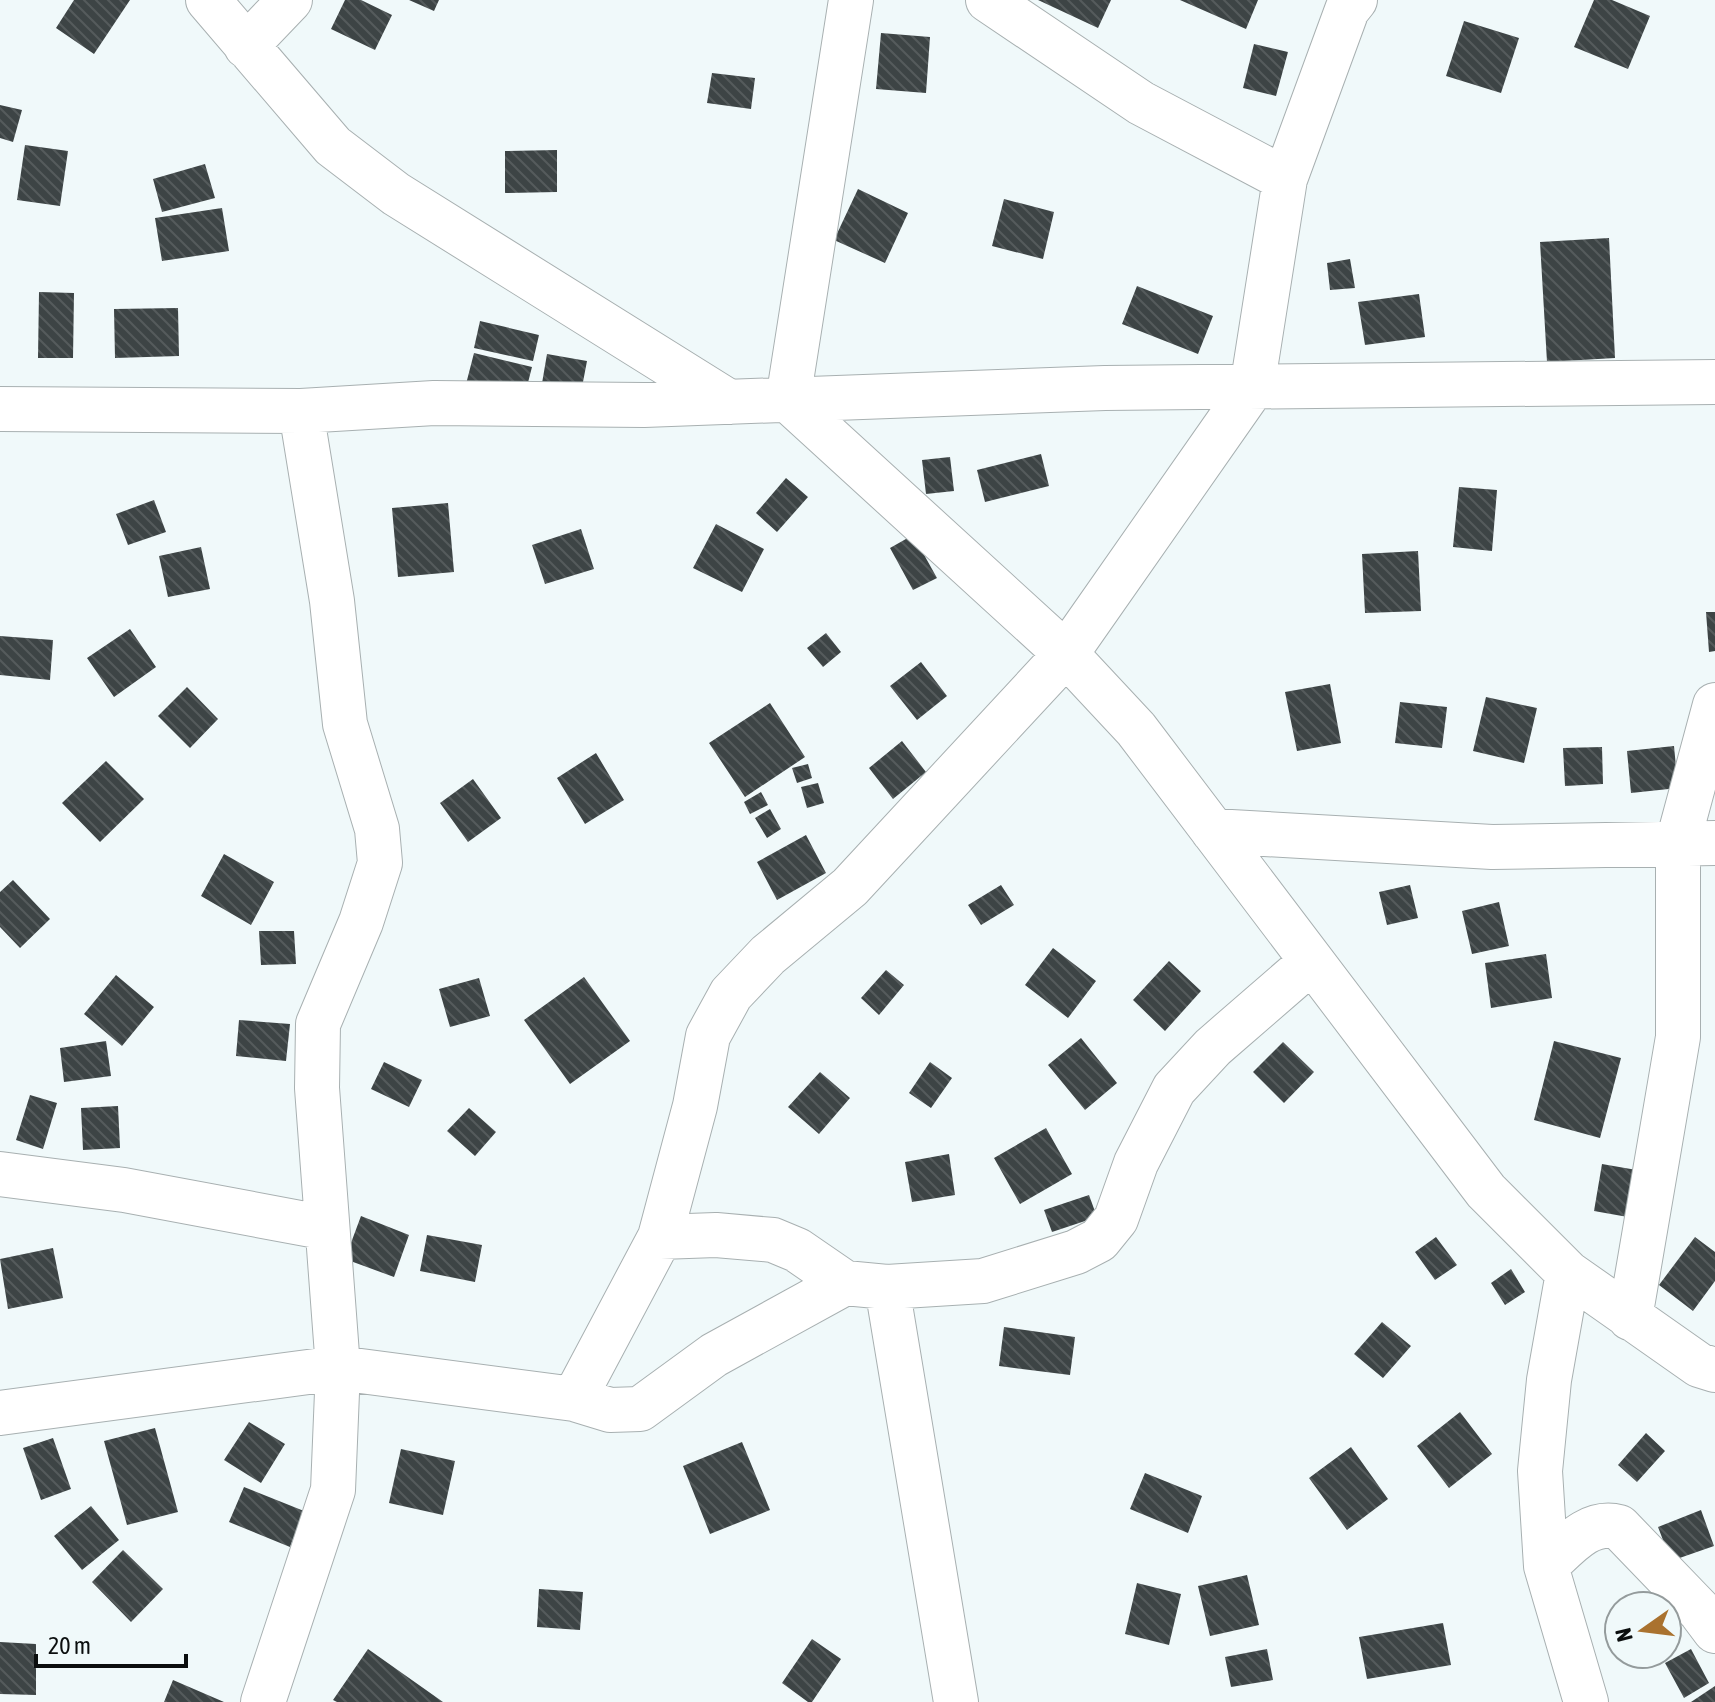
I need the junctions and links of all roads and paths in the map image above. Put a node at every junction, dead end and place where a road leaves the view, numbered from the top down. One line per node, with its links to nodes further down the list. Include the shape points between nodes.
1 (208, 0): 6 (street)
2 (290, 0): 6 (street)
3 (851, 0): 10 (street)
4 (988, 0): 7 (street, via 1141,103)
5 (1355, 0): 7 (street)
6 (246, 46): 11 (street, via 333,146 396,194)
7 (1285, 179): 9 (street)
8 (1715, 382): 9 (street)
9 (1252, 388): 10 (street); 14 (street)
10 (788, 400): 11 (street); 14 (street)
11 (729, 402): 13 (street, via 434,403)
12 (0, 409): 13 (street)
13 (301, 411): 20 (street, via 332,601 345,724 377,829 380,863 318,1024)
14 (1066, 654): 16 (street, via 1136,729); 21 (street, via 850,887 768,955 731,994 708,1036)
15 (1715, 705): 17 (street)
16 (1213, 831): 17 (street, via 1492,847); 18 (street)
17 (1696, 843): 24 (street, via 1678,1037)
18 (1311, 962): 22 (street, via 1486,1191); 23 (street, via 1213,1047 1174,1089 1136,1163 1116,1219 1099,1240 983,1281)
19 (0, 1174): 20 (street, via 124,1190)
20 (327, 1228): 25 (street)
21 (660, 1237): 23 (street, via 773,1240); 27 (street)
22 (1568, 1273): 24 (street); 29 (street, via 1540,1471)
23 (866, 1285): 27 (street, via 714,1355 640,1409 610,1410); 32 (street)
24 (1630, 1318): 26 (street, via 1699,1365)
25 (338, 1368): 27 (street); 28 (street); 31 (street, via 333,1490)
26 (1715, 1370)
27 (574, 1399)
28 (0, 1413)
29 (1546, 1566): 30 (street, via 1590,1527 1619,1527); 33 (street)
30 (1715, 1631)
31 (263, 1702)
32 (956, 1702)
33 (1586, 1702)

